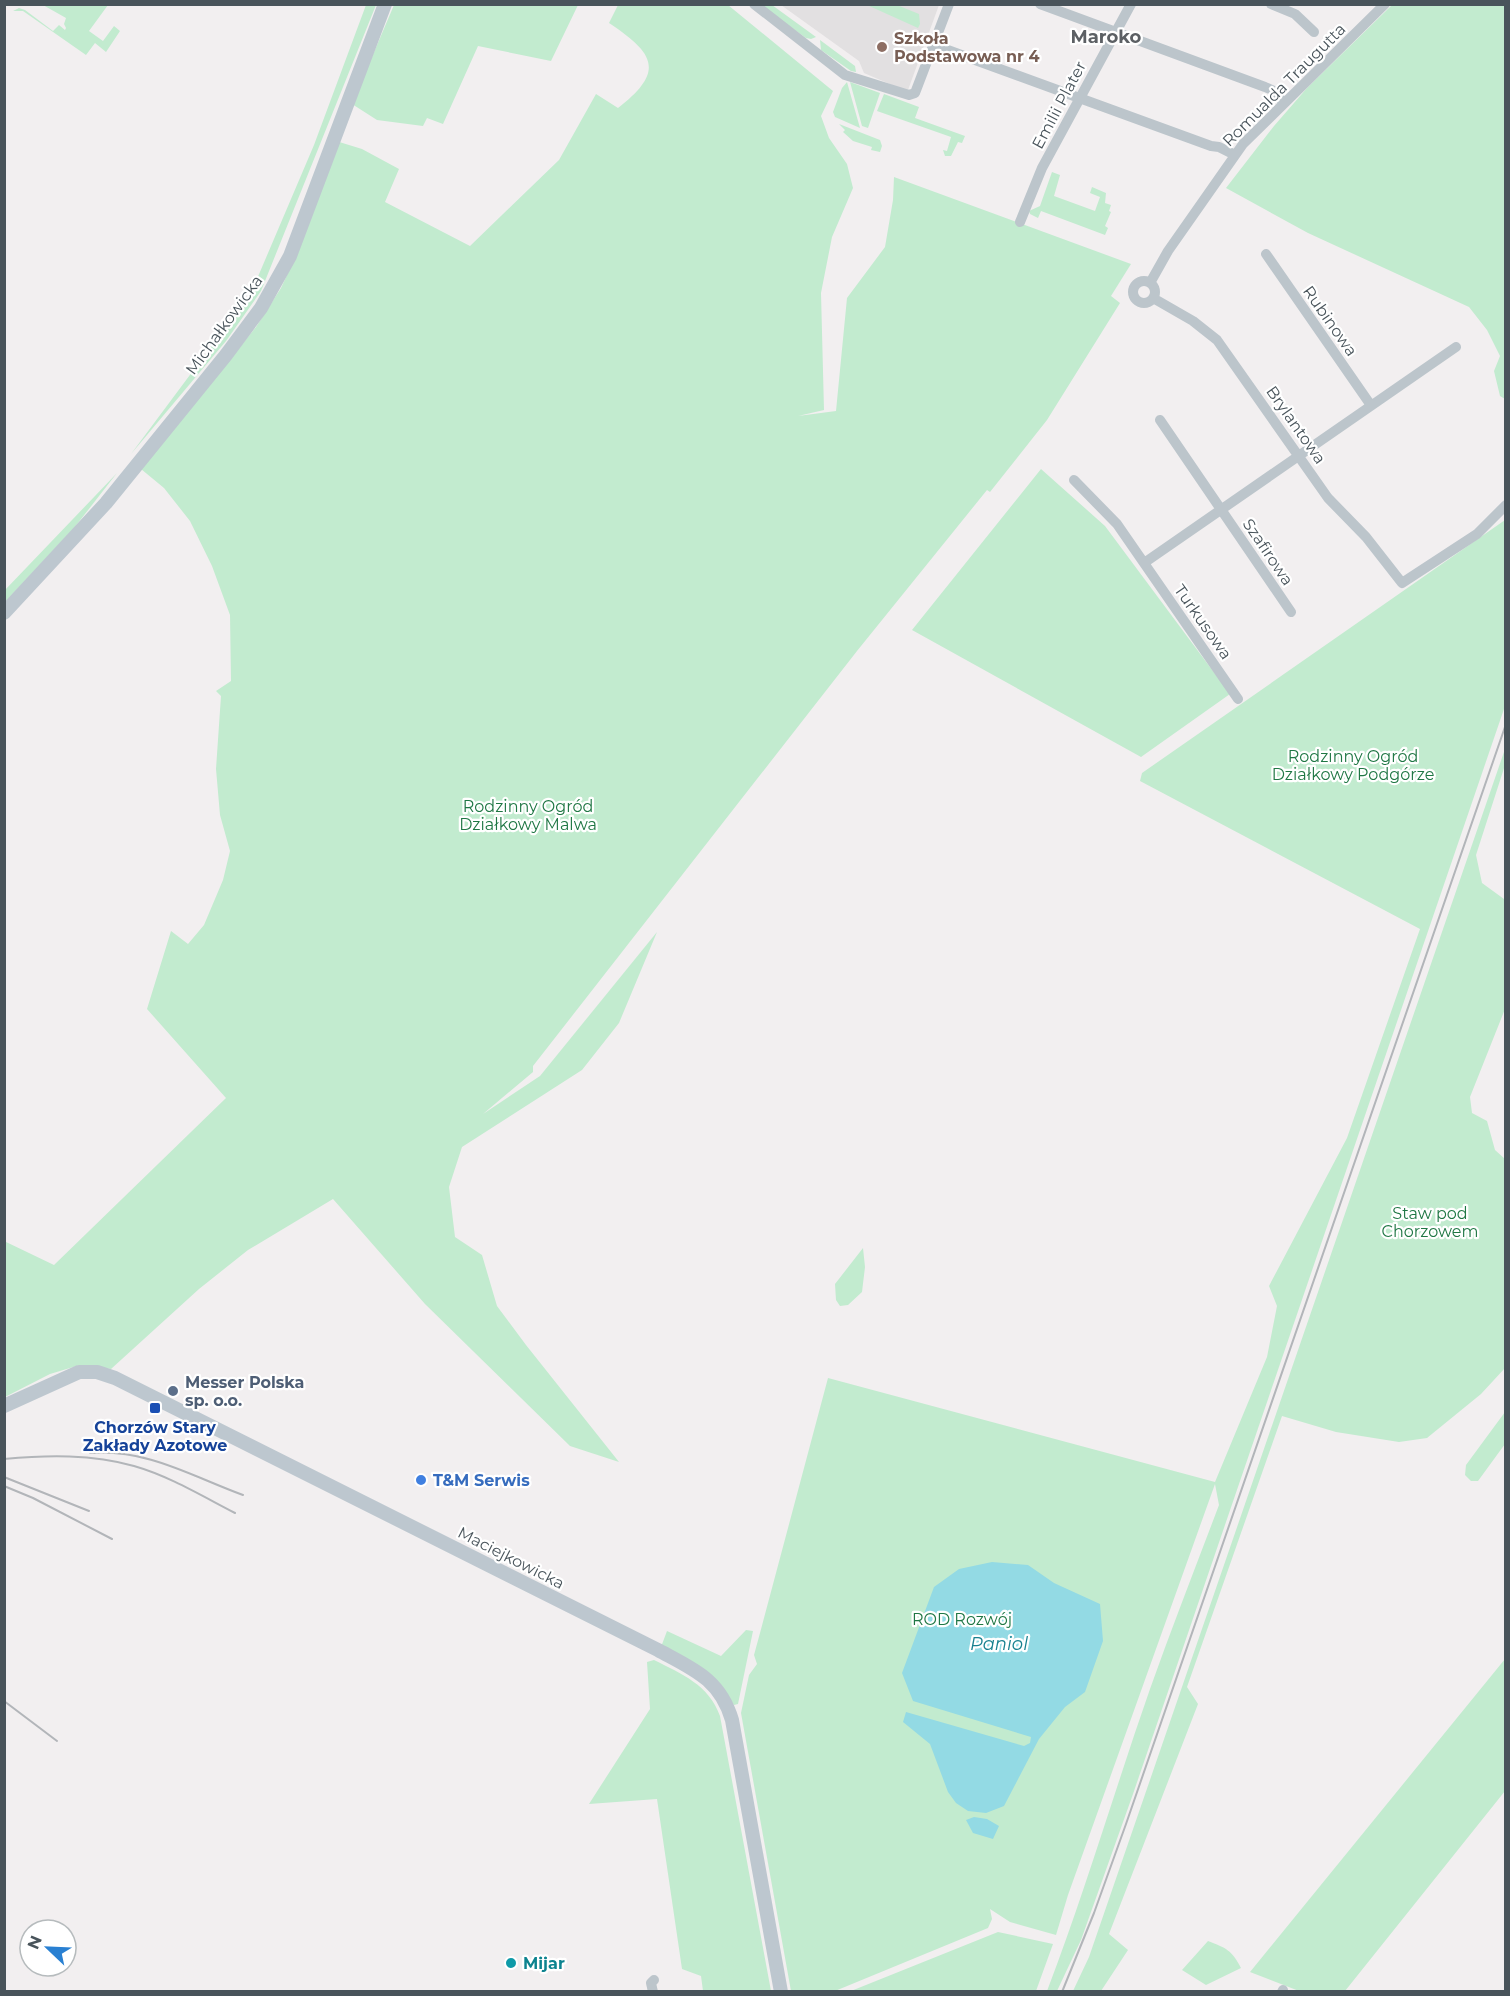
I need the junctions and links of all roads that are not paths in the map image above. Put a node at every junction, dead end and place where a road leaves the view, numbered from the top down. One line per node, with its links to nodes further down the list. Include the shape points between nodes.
1 (385, 4): 27 (street, Michałkowicka, via 290,256 261,308 106,503)
2 (754, 4): 10 (street, via 845,75 909,95 915,93)
3 (949, 4): 10 (street)
4 (1041, 4): 8 (street)
5 (1131, 4): 8 (street, Emilii Plater)
6 (1271, 4): 9 (street, via 1295,14)
7 (1385, 4): 12 (street, Romualda Traugutta)
8 (1116, 32): 11 (street, Emilii Plater); 12 (street, via 1265,87)
9 (1314, 32)
10 (934, 45): 11 (street)
11 (1079, 98): 13 (street); 14 (street, Emilii Plater, via 1042,168)
12 (1284, 103): 13 (street, Romualda Traugutta)
13 (1235, 155): 16 (street, Romualda Traugutta)
14 (1020, 222)
15 (1266, 254): 19 (street, Rubinowa)
16 (1150, 282): 17 (street, via 1155,290); 17 (street, via 1141,281 1132,290 1134,298 1142,303)
17 (1153, 298): 21 (street, Brylantowa, via 1217,340)
18 (1456, 347): 19 (street)
19 (1370, 404): 21 (street)
20 (1160, 420): 24 (street, Szafirowa)
21 (1298, 455): 23 (street, Brylantowa, via 1338,510 1366,537 1402,584 1477,534); 24 (street, Szafirowa)
22 (1074, 480): 25 (street, Turkusowa, via 1117,524)
23 (1506, 505)
24 (1221, 510): 25 (street); 26 (street, Szafirowa)
25 (1144, 563): 28 (street, Turkusowa)
26 (1290, 612)
27 (4, 614)
28 (1238, 699)
29 (4, 1406): 32 (street, Maciejkowicka, via 79,1372 115,1378 710,1680 732,1720)
30 (654, 1980): 31 (street)
31 (653, 1992)
32 (781, 1992)

